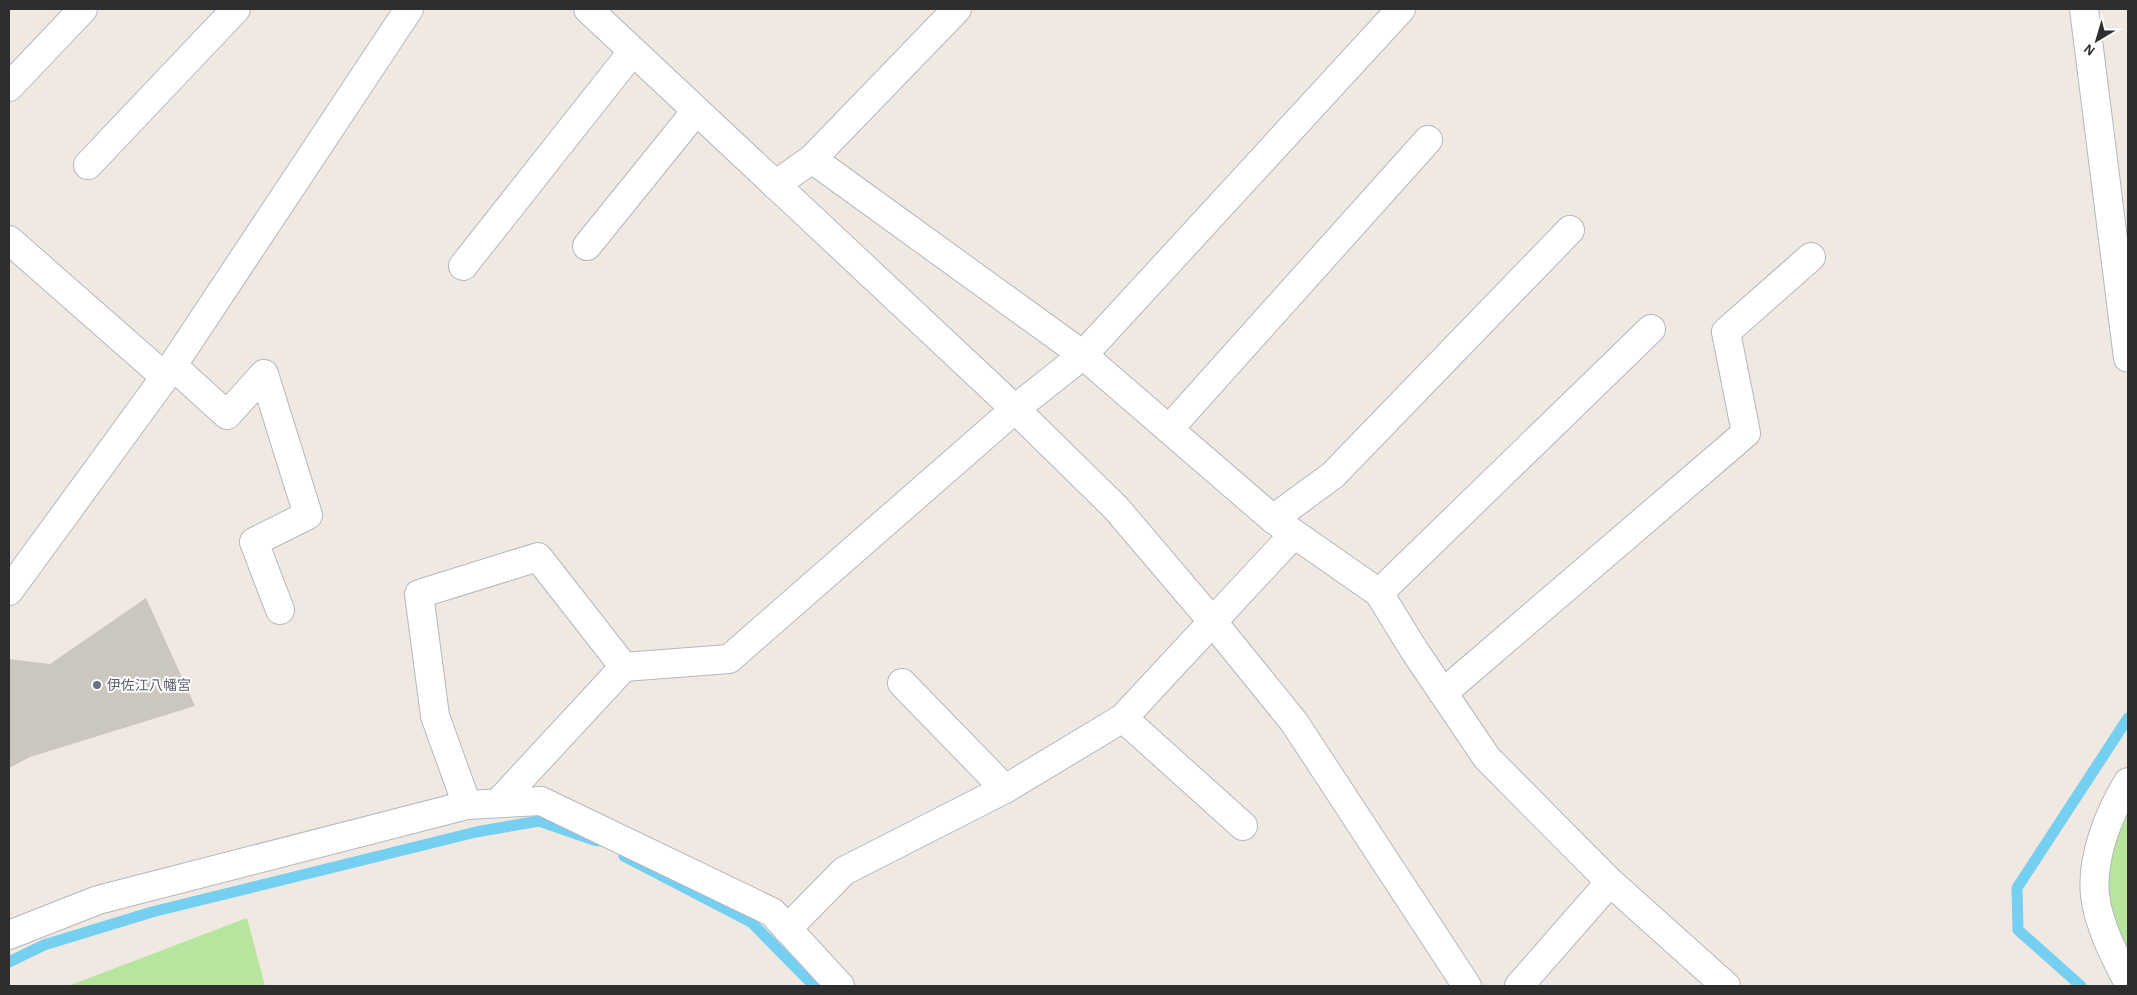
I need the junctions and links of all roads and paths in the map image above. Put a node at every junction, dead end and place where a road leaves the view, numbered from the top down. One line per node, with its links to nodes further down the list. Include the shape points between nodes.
1 (83, 9): 9 (street)
2 (236, 9): 13 (street)
3 (409, 9): 23 (street)
4 (588, 9): 8 (street)
5 (957, 9): 12 (street)
6 (1401, 9): 21 (street)
7 (2084, 9): 22 (street)
8 (633, 51): 10 (street); 19 (street)
9 (9, 87)
10 (696, 111): 14 (street); 17 (street)
11 (1428, 140): 25 (street)
12 (812, 159): 14 (street); 21 (street)
13 (88, 165)
14 (775, 185): 24 (street)
15 (1570, 230): 26 (street)
16 (9, 240): 23 (street)
17 (587, 246)
18 (1811, 257): 33 (street, via 1726,332 1746,433)
19 (464, 266)
20 (1651, 329): 28 (street)
21 (1084, 355): 24 (street); 25 (street)
22 (2128, 358)
23 (169, 371): 27 (street); 29 (street, via 227,415 264,374 308,515 254,542)
24 (1015, 409): 30 (street, via 1116,508); 31 (street, via 729,659)
25 (1169, 429): 26 (street)
26 (1284, 527): 28 (street); 30 (street)
27 (9, 591)
28 (1379, 592): 33 (street)
29 (280, 610)
30 (1212, 621): 34 (street); 45 (street, via 1294,722)
31 (624, 667): 37 (street); 38 (street, via 538,557 418,594 435,716)
32 (902, 683): 36 (street)
33 (1443, 693): 40 (street, via 1486,758)
34 (1123, 718): 36 (street); 39 (street)
35 (2128, 782): 43 (street, via 2114,804 2098,856 2095,896 2108,943)
36 (1004, 789): 41 (street, via 844,872)
37 (498, 803): 38 (street); 41 (street, via 541,801 772,912)
38 (467, 805): 42 (street, via 98,900)
39 (1243, 826)
40 (1610, 882): 46 (street); 47 (street)
41 (787, 929): 44 (street)
42 (9, 935)
43 (2128, 982)
44 (840, 986)
45 (1466, 986)
46 (1520, 986)
47 (1726, 986)

